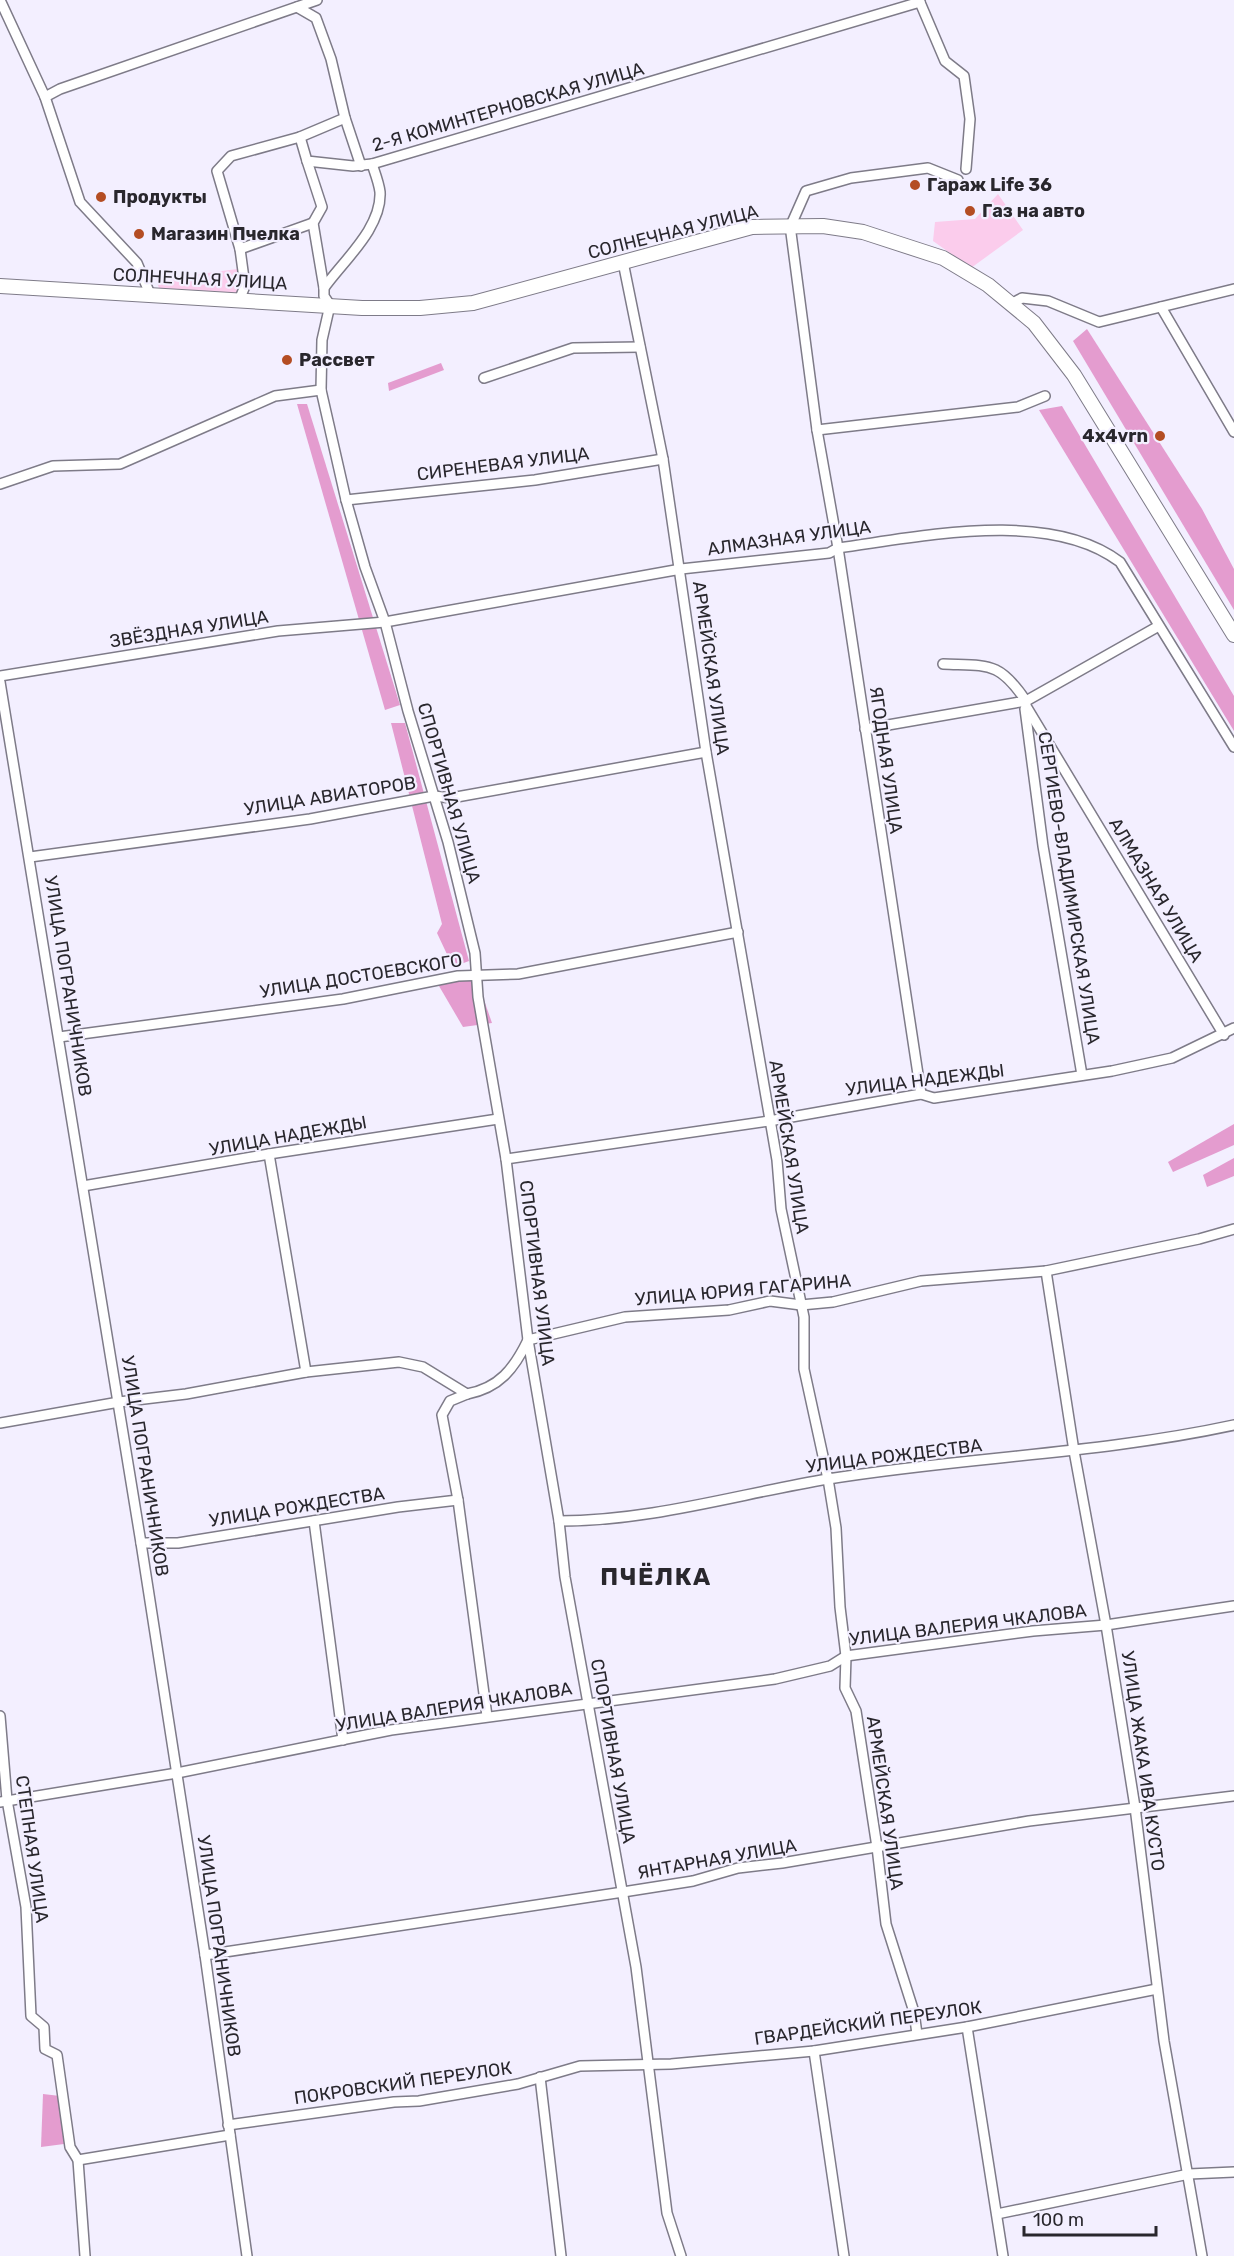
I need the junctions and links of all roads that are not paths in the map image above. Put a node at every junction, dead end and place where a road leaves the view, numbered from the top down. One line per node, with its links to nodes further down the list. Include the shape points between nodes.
1 (0, 0): 5 (street)
2 (317, 0): 4 (street)
3 (920, 1): 9 (street, 2-Я КОМИНТЕРНОВСКАЯ УЛИЦА); 11 (street, via 945,61 964,76 970,119)
4 (297, 7): 5 (street); 6 (street, via 316,18)
5 (45, 97): 20 (street, via 80,202 137,263)
6 (345, 118): 7 (street); 10 (street)
7 (300, 137): 8 (street); 15 (street, via 231,156 217,171)
8 (307, 161): 10 (street, 2-Я КОМИНТЕРНОВСКАЯ УЛИЦА); 13 (street, via 322,207)
9 (372, 165): 10 (street, 2-Я КОМИНТЕРНОВСКАЯ УЛИЦА); 18 (street, via 380,191 378,212)
10 (362, 166)
11 (966, 169)
12 (958, 180): 14 (street, via 928,168 851,178 806,191)
13 (313, 223): 15 (street); 18 (street)
14 (791, 225): 16 (street, СОЛНЕЧНАЯ УЛИЦА, via 752,227); 22 (street, СОЛНЕЧНАЯ УЛИЦА, via 863,232 908,245 959,267); 29 (street, ЯГОДНАЯ УЛИЦА)
15 (240, 249): 21 (street, via 245,281)
16 (623, 262): 23 (street, СОЛНЕЧНАЯ УЛИЦА, via 472,303 394,309); 25 (street, АРМЕЙСКАЯ УЛИЦА)
17 (0, 286): 20 (street, СОЛНЕЧНАЯ УЛИЦА)
18 (324, 288): 23 (street)
19 (1234, 289): 24 (street)
20 (150, 294): 21 (street, СОЛНЕЧНАЯ УЛИЦА)
21 (240, 298): 23 (street, СОЛНЕЧНАЯ УЛИЦА)
22 (1013, 303): 24 (street, via 1022,298 1048,302 1099,322); 38 (street, СОЛНЕЧНАЯ УЛИЦА, via 1034,323 1074,375)
23 (330, 305): 27 (street, СПОРТИВНАЯ УЛИЦА, via 322,340)
24 (1161, 307): 30 (street)
25 (640, 347): 26 (street, via 573,348); 31 (street, АРМЕЙСКАЯ УЛИЦА)
26 (484, 378)
27 (321, 390): 32 (street, via 275,396 120,464 53,466); 33 (street, СПОРТИВНАЯ УЛИЦА)
28 (1046, 396): 29 (street, via 1018,407)
29 (817, 430): 34 (street, ЯГОДНАЯ УЛИЦА)
30 (1234, 432)
31 (663, 459): 33 (street, СИРЕНЕВАЯ УЛИЦА, via 536,480); 35 (street, АРМЕЙСКАЯ УЛИЦА)
32 (0, 484)
33 (346, 500): 36 (street, СПОРТИВНАЯ УЛИЦА)
34 (838, 548): 35 (street, АЛМАЗНАЯ УЛИЦА, via 829,553); 37 (street, АЛМАЗНАЯ УЛИЦА, via 935,533 1046,532 1080,541 1120,562); 43 (street, ЯГОДНАЯ УЛИЦА)
35 (681, 569): 36 (street, АЛМАЗНАЯ УЛИЦА); 45 (street, АРМЕЙСКАЯ УЛИЦА)
36 (385, 622): 40 (street, ЗВЁЗДНАЯ УЛИЦА, via 278,631); 46 (street, СПОРТИВНАЯ УЛИЦА)
37 (1157, 627): 42 (street); 44 (street, АЛМАЗНАЯ УЛИЦА)
38 (1234, 635)
39 (943, 664): 42 (street, АЛМАЗНАЯ УЛИЦА, via 998,669 1010,678)
40 (0, 676)
41 (0, 682): 47 (street, УЛИЦА ПОГРАНИЧНИКОВ)
42 (1026, 704): 43 (street); 51 (street, АЛМАЗНАЯ УЛИЦА); 53 (street, СЕРГИЕВО-ВЛАДИМИРСКАЯ УЛИЦА, via 1043,846)
43 (865, 729): 54 (street, ЯГОДНАЯ УЛИЦА)
44 (1234, 747)
45 (705, 752): 46 (street, УЛИЦА АВИАТОРОВ, via 451,798); 48 (street, АРМЕЙСКАЯ УЛИЦА)
46 (434, 796): 47 (street, УЛИЦА АВИАТОРОВ, via 310,819); 49 (street, СПОРТИВНАЯ УЛИЦА)
47 (30, 857): 52 (street, УЛИЦА ПОГРАНИЧНИКОВ)
48 (738, 932): 49 (street, УЛИЦА ДОСТОЕВСКОГО, via 518,974); 56 (street, АРМЕЙСКАЯ УЛИЦА)
49 (478, 975): 52 (street, УЛИЦА ДОСТОЕВСКОГО, via 343,999); 55 (street, СПОРТИВНАЯ УЛИЦА, via 478,997)
50 (1234, 1029): 51 (street, УЛИЦА НАДЕЖДЫ)
51 (1224, 1035): 53 (street, УЛИЦА НАДЕЖДЫ, via 1172,1058)
52 (59, 1037): 59 (street, УЛИЦА ПОГРАНИЧНИКОВ)
53 (1082, 1075): 54 (street, УЛИЦА НАДЕЖДЫ, via 934,1098)
54 (921, 1094): 56 (street, УЛИЦА НАДЕЖДЫ)
55 (498, 1119): 57 (street, УЛИЦА НАДЕЖДЫ); 58 (street, СПОРТИВНАЯ УЛИЦА)
56 (769, 1121): 58 (street, УЛИЦА НАДЕЖДЫ); 62 (street, АРМЕЙСКАЯ УЛИЦА, via 781,1209)
57 (269, 1154): 59 (street, УЛИЦА НАДЕЖДЫ); 64 (street)
58 (506, 1159): 63 (street, СПОРТИВНАЯ УЛИЦА)
59 (83, 1186): 66 (street, УЛИЦА ПОГРАНИЧНИКОВ)
60 (1234, 1229): 61 (street, УЛИЦА ЮРИЯ ГАГАРИНА)
61 (1046, 1271): 62 (street, УЛИЦА ЮРИЯ ГАГАРИНА, via 921,1281 832,1302); 69 (street, УЛИЦА ЖАКА ИВА КУСТО)
62 (801, 1305): 63 (street, УЛИЦА ЮРИЯ ГАГАРИНА, via 770,1301 729,1310 624,1317); 70 (street, АРМЕЙСКАЯ УЛИЦА, via 804,1369)
63 (528, 1340): 65 (street, via 504,1378 483,1391); 73 (street, СПОРТИВНАЯ УЛИЦА)
64 (306, 1372): 65 (street, via 399,1362 423,1367); 66 (street)
65 (466, 1394): 71 (street, via 450,1401 442,1415)
66 (119, 1402): 67 (street); 74 (street, УЛИЦА ПОГРАНИЧНИКОВ)
67 (0, 1423)
68 (1234, 1425): 69 (street, УЛИЦА РОЖДЕСТВА, via 1144,1443)
69 (1074, 1451): 70 (street, УЛИЦА РОЖДЕСТВА); 76 (street, УЛИЦА ЖАКА ИВА КУСТО)
70 (828, 1479): 73 (street, УЛИЦА РОЖДЕСТВА, via 659,1513 603,1521); 77 (street, АРМЕЙСКАЯ УЛИЦА, via 836,1528)
71 (458, 1500): 72 (street, УЛИЦА РОЖДЕСТВА); 80 (street)
72 (314, 1521): 74 (street, УЛИЦА РОЖДЕСТВА, via 178,1543); 81 (street)
73 (559, 1521): 78 (street, СПОРТИВНАЯ УЛИЦА)
74 (141, 1543): 82 (street, УЛИЦА ПОГРАНИЧНИКОВ)
75 (1234, 1606): 76 (street, УЛИЦА ВАЛЕРИЯ ЧКАЛОВА)
76 (1106, 1625): 77 (street, УЛИЦА ВАЛЕРИЯ ЧКАЛОВА); 85 (street, УЛИЦА ЖАКА ИВА КУСТО)
77 (846, 1656): 78 (street, УЛИЦА ВАЛЕРИЯ ЧКАЛОВА, via 830,1666 775,1680); 86 (street, АРМЕЙСКАЯ УЛИЦА, via 845,1688 856,1711)
78 (587, 1704): 80 (street, УЛИЦА ВАЛЕРИЯ ЧКАЛОВА); 87 (street, СПОРТИВНАЯ УЛИЦА)
79 (0, 1716): 84 (street, СТЕПНАЯ УЛИЦА)
80 (487, 1716): 81 (street, УЛИЦА ВАЛЕРИЯ ЧКАЛОВА)
81 (343, 1740): 82 (street, УЛИЦА ВАЛЕРИЯ ЧКАЛОВА)
82 (177, 1773): 84 (street, УЛИЦА ВАЛЕРИЯ ЧКАЛОВА); 88 (street, УЛИЦА ПОГРАНИЧНИКОВ)
83 (1234, 1796): 85 (street, ЯНТАРНАЯ УЛИЦА)
84 (4, 1801): 97 (street, СТЕПНАЯ УЛИЦА, via 26,1907 31,2016 44,2027 45,2049 57,2055 70,2147)
85 (1135, 1807): 86 (street, ЯНТАРНАЯ УЛИЦА); 89 (street, УЛИЦА ЖАКА ИВА КУСТО)
86 (877, 1847): 87 (street, ЯНТАРНАЯ УЛИЦА, via 738,1868 693,1881); 91 (street, АРМЕЙСКАЯ УЛИЦА, via 886,1924 909,1993)
87 (623, 1892): 88 (street, ЯНТАРНАЯ УЛИЦА); 93 (street, СПОРТИВНАЯ УЛИЦА)
88 (205, 1955): 96 (street, УЛИЦА ПОГРАНИЧНИКОВ)
89 (1157, 1989): 90 (street, ГВАРДЕЙСКИЙ ПЕРЕУЛОК); 99 (street, УЛИЦА ЖАКА ИВА КУСТО)
90 (967, 2027): 91 (street, ГВАРДЕЙСКИЙ ПЕРЕУЛОК); 100 (street)
91 (917, 2034): 92 (street, ГВАРДЕЙСКИЙ ПЕРЕУЛОК)
92 (814, 2051): 93 (street, ГВАРДЕЙСКИЙ ПЕРЕУЛОК); 105 (street)
93 (648, 2064): 94 (street, ГВАРДЕЙСКИЙ ПЕРЕУЛОК); 104 (street, СПОРТИВНАЯ УЛИЦА, via 667,2213)
94 (580, 2066): 95 (street, ПОКРОВСКИЙ ПЕРЕУЛОК)
95 (540, 2077): 96 (street, ПОКРОВСКИЙ ПЕРЕУЛОК, via 419,2102 394,2102); 103 (street)
96 (229, 2130): 97 (street, ПОКРОВСКИЙ ПЕРЕУЛОК); 102 (street, УЛИЦА ПОГРАНИЧНИКОВ)
97 (78, 2160): 101 (street, СТЕПНАЯ УЛИЦА)
98 (1234, 2172): 99 (street)
99 (1189, 2174): 100 (street); 107 (street, УЛИЦА ЖАКА ИВА КУСТО)
100 (997, 2214): 106 (street)
101 (85, 2256)
102 (247, 2256)
103 (561, 2256)
104 (681, 2256)
105 (843, 2256)
106 (1003, 2256)
107 (1202, 2256)

